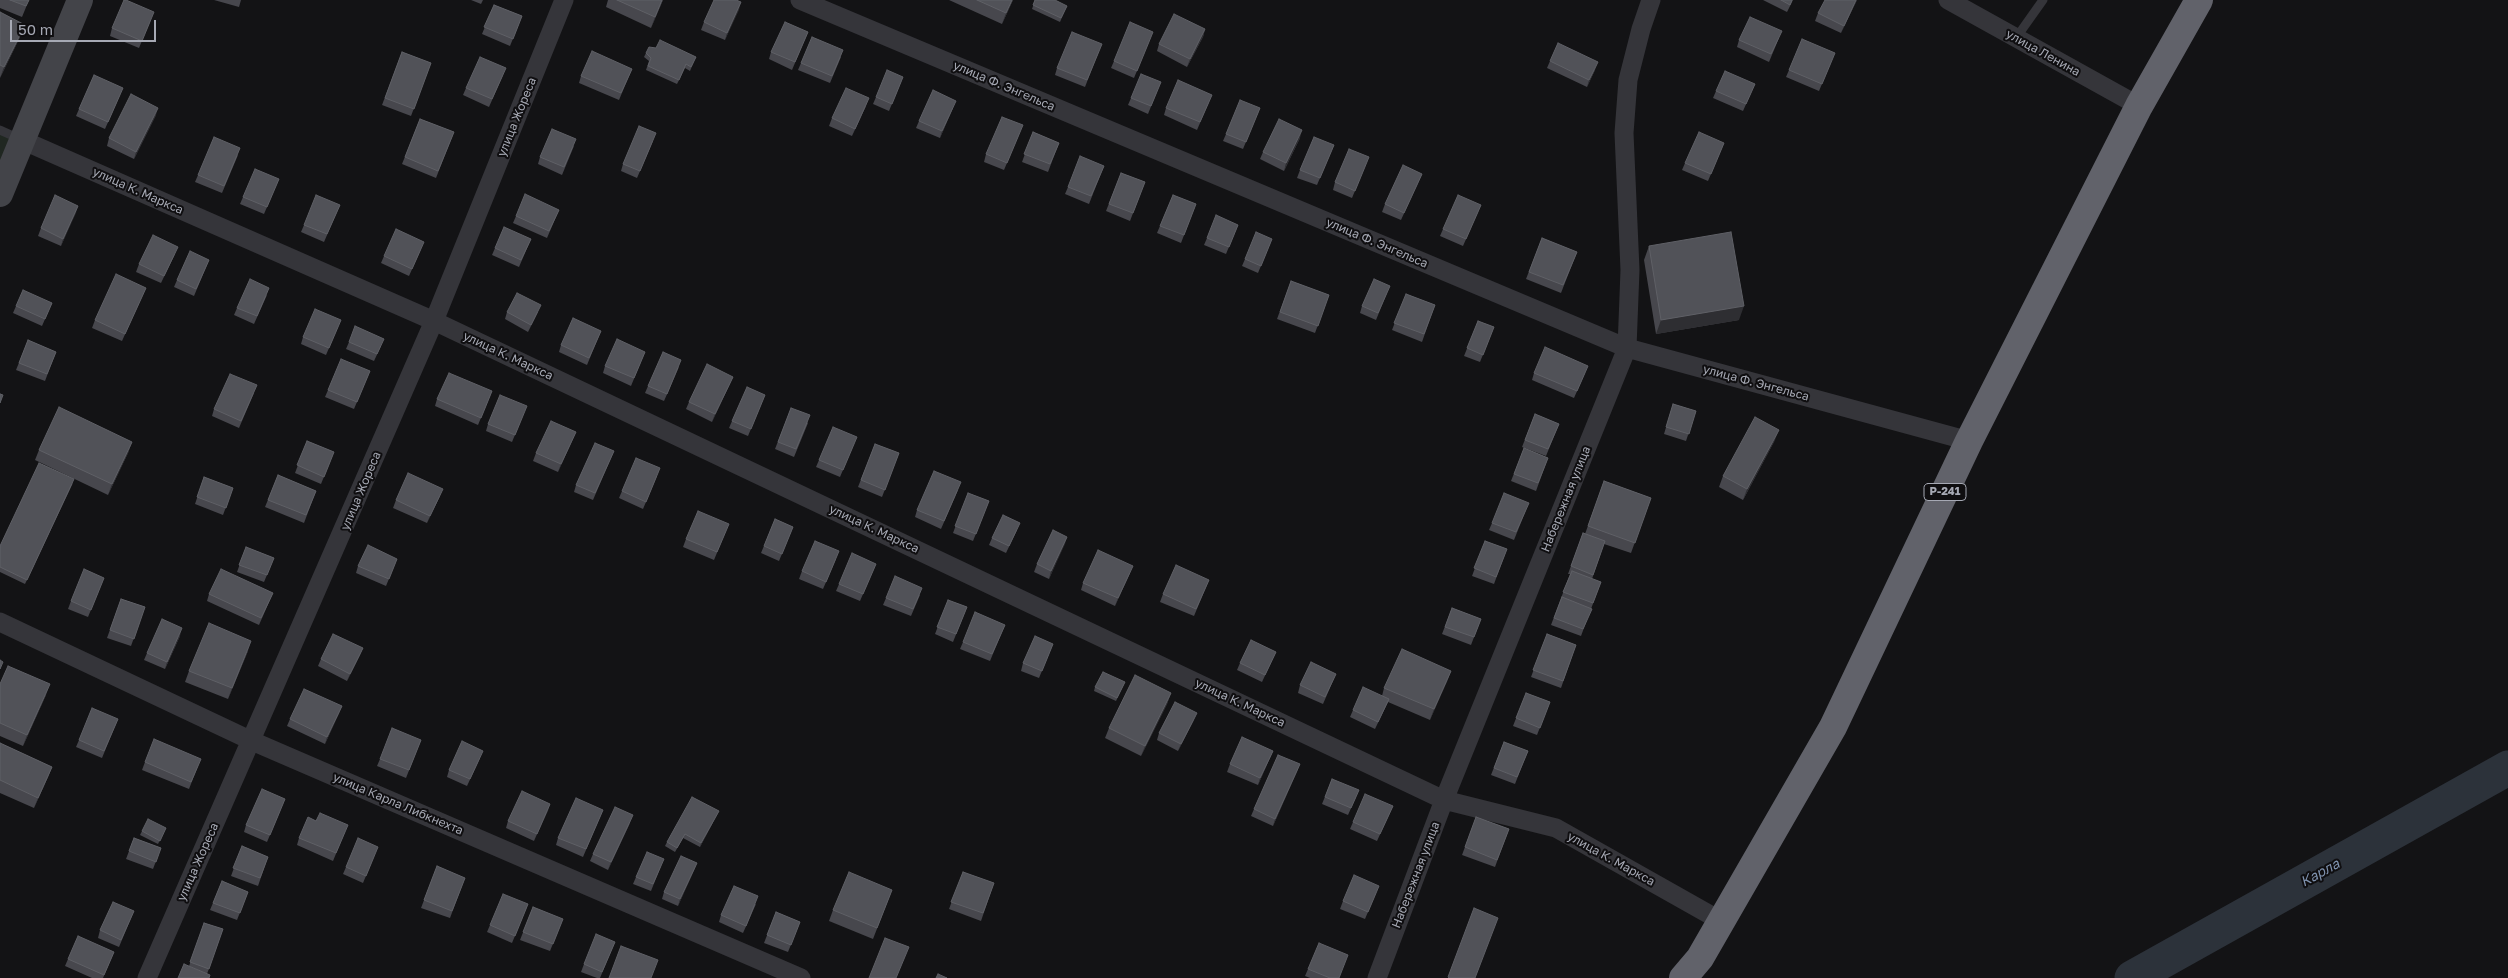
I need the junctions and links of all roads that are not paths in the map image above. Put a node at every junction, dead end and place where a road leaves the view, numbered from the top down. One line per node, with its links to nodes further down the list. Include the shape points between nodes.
1 (80, 0): 10 (main road)
2 (564, 0): 12 (street, улица Жореса)
3 (800, 0): 13 (street, улица Ф. Энгельса)
4 (1651, 0): 13 (street, Набережная улица, via 1628,80 1624,133 1630,270)
5 (1948, 0): 8 (street, улица Ленина)
6 (2043, 0): 8 (lane)
7 (2199, 0): 9 (highway, Р-241)
8 (2016, 38): 9 (street, улица Ленина)
9 (2139, 106): 14 (highway, Р-241)
10 (11, 135): 11 (main road); 12 (street, улица К. Маркса)
11 (0, 194)
12 (434, 321): 16 (street, улица Жореса); 17 (street, улица К. Маркса)
13 (1627, 348): 14 (street, улица Ф. Энгельса); 17 (street, Набережная улица)
14 (1970, 441): 18 (highway, Р-241, via 1833,727)
15 (0, 622): 16 (street, улица Карла Либкнехта)
16 (252, 741): 19 (street, улица Жореса); 20 (street, улица Карла Либкнехта)
17 (1444, 800): 18 (street, улица К. Маркса, via 1556,828); 21 (street, Набережная улица)
18 (1721, 921): 22 (highway, Р-241, via 1700,958)
19 (147, 978)
20 (801, 978)
21 (1377, 978)
22 (1683, 978)

